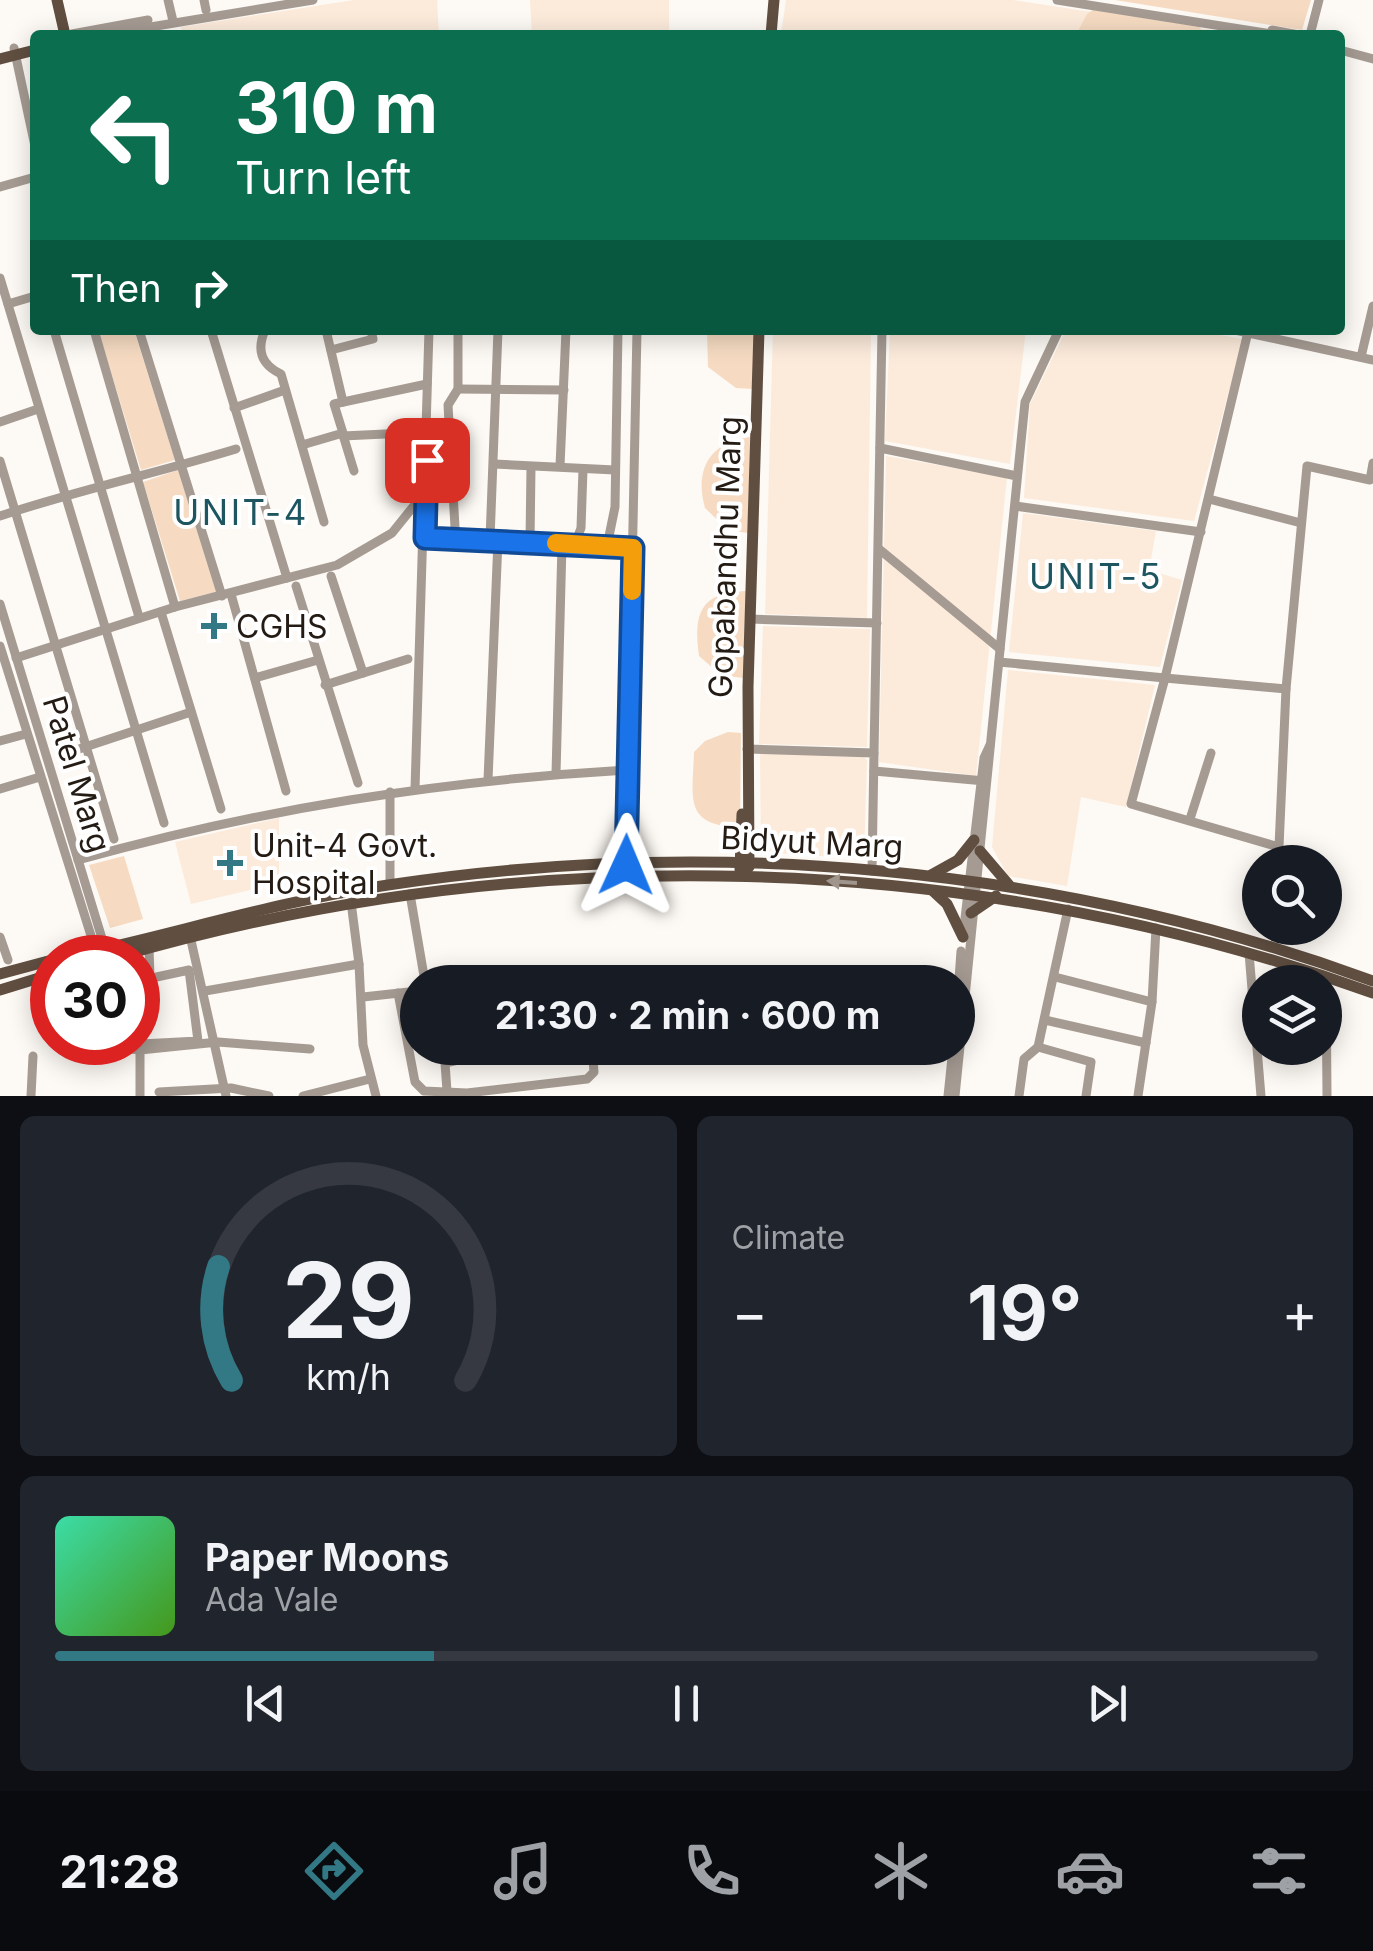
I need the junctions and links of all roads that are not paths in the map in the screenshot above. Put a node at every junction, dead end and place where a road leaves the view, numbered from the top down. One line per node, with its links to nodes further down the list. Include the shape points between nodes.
1 (61, 0): 12 (main road)
2 (168, 0): 11 (street)
3 (268, 0): 8 (street)
4 (313, 0): 11 (street)
5 (1058, 0): 16 (street)
6 (1092, 0): 17 (street)
7 (1320, 0): 18 (street)
8 (250, 1): 10 (street)
9 (773, 2): 15 (main road)
10 (205, 5): 11 (street)
11 (173, 18): 13 (street); 14 (street)
12 (68, 30)
13 (100, 30)
14 (130, 30)
15 (771, 30)
16 (1247, 30)
17 (1269, 30)
18 (1311, 30)
19 (30, 48): 21 (main road)
20 (1345, 48): 23 (street)
21 (15, 51): 22 (main road); 25 (street)
22 (0, 55)
23 (1373, 56)
24 (30, 86): 25 (street)
25 (22, 88): 26 (street)
26 (30, 124)
27 (30, 178): 28 (street)
28 (0, 186)
29 (0, 278): 31 (street)
30 (30, 297): 31 (street)
31 (8, 304): 33 (street)
32 (1373, 306): 54 (street)
33 (14, 328): 34 (street); 63 (street)
34 (0, 331)
35 (56, 335): 81 (street)
36 (95, 335): 80 (street)
37 (141, 335): 73 (street)
38 (212, 335): 62 (street)
39 (264, 335): 59 (street, via 263,360 281,374)
40 (327, 335): 53 (street)
41 (372, 335): 53 (street)
42 (429, 335): 56 (street)
43 (458, 335): 57 (street)
44 (498, 335): 58 (street)
45 (566, 335): 60 (street)
46 (618, 335): 78 (street)
47 (637, 335): 98 (street)
48 (759, 335): 108 (main road, Gopabandhu Marg)
49 (882, 335): 68 (street)
50 (1056, 335): 79 (street, via 1029,388)
51 (1247, 335): 84 (street)
52 (1262, 335): 54 (street)
53 (330, 350): 61 (street)
54 (1361, 357): 55 (street)
55 (1373, 360)
56 (427, 384): 61 (street); 65 (street)
57 (458, 389): 58 (street); 90 (street, via 448,405)
58 (494, 389): 60 (street); 72 (street)
59 (285, 390): 62 (street); 67 (street)
60 (564, 390): 74 (street)
61 (343, 402): 66 (street, via 334,404)
62 (234, 408): 101 (street)
63 (38, 409): 64 (street); 83 (street)
64 (0, 422)
65 (427, 432): 66 (street); 82 (street)
66 (343, 434): 67 (street); 77 (street)
67 (302, 445): 88 (street)
68 (880, 448): 79 (street); 99 (street)
69 (236, 449): 73 (street)
70 (0, 461): 86 (street)
71 (1373, 463): 89 (street, via 1370,480 1307,466)
72 (494, 464): 75 (street); 93 (street)
73 (182, 466): 80 (street); 103 (street)
74 (560, 466): 75 (street); 76 (street)
75 (532, 467): 94 (street)
76 (583, 469): 78 (street); 96 (street)
77 (354, 470)
78 (615, 470): 97 (street)
79 (1017, 476): 85 (street)
80 (138, 479): 81 (street); 105 (street)
81 (102, 490): 83 (street); 107 (street)
82 (427, 490): 92 (street); 101 (street, via 392,533 366,552)
83 (63, 494): 86 (street); 110 (street)
84 (1209, 499): 89 (street); 91 (street)
85 (1015, 506): 91 (street); 113 (street)
86 (16, 511): 87 (street); 111 (street)
87 (0, 516)
88 (324, 522)
89 (1301, 524): 122 (street)
90 (455, 527)
91 (1201, 532): 120 (street)
92 (425, 538): 93 (street); 142 (street)
93 (494, 539): 94 (street); 138 (street)
94 (530, 542): 95 (street)
95 (562, 544): 96 (street); 136 (street)
96 (576, 544): 97 (street)
97 (607, 546): 98 (street)
98 (633, 548): 134 (street)
99 (879, 549): 109 (street); 113 (street)
100 (331, 576): 118 (street)
101 (287, 578): 103 (street)
102 (296, 586): 116 (street)
103 (226, 595): 105 (street); 119 (street)
104 (0, 604): 114 (street, Patel Marg)
105 (175, 606): 106 (street)
106 (161, 612): 107 (street); 125 (street)
107 (139, 618): 110 (street)
108 (750, 619): 109 (street); 130 (main road, Gopabandhu Marg)
109 (877, 622): 131 (street)
110 (105, 628): 111 (street); 126 (street)
111 (58, 645): 114 (street); 129 (street)
112 (0, 646): 123 (street, Patel Marg)
113 (1000, 649): 117 (street)
114 (16, 658): 123 (street, Patel Marg)
115 (408, 659): 118 (street)
116 (318, 660): 119 (street); 121 (street)
117 (999, 662): 120 (street); 140 (street)
118 (363, 673): 121 (street)
119 (255, 678): 143 (street)
120 (1165, 678): 122 (street); 146 (street, via 1132,804)
121 (325, 685): 139 (street)
122 (1286, 689): 146 (street, via 1279,847)
123 (19, 691): 124 (street); 127 (street, Patel Marg); 150 (street, Patel Marg)
124 (0, 696)
125 (192, 712): 126 (street); 145 (street)
126 (134, 730): 129 (street); 147 (street)
127 (26, 734): 128 (street); 137 (street, Patel Marg)
128 (0, 742)
129 (86, 748): 132 (street); 148 (street)
130 (747, 749): 131 (street); 152 (main road, Gopabandhu Marg)
131 (874, 752): 135 (street)
132 (67, 753)
133 (1210, 753): 146 (street)
134 (628, 770): 136 (street); 151 (street)
135 (874, 771): 140 (street); 153 (street)
136 (556, 774): 138 (street)
137 (40, 777): 141 (street); 165 (street, Patel Marg)
138 (488, 780): 142 (street)
139 (358, 783)
140 (985, 784): 149 (street)
141 (0, 789)
142 (414, 790): 144 (street)
143 (286, 791)
144 (390, 792): 150 (street, via 291,807); 156 (street)
145 (221, 808)
146 (1190, 819)
147 (164, 823)
148 (114, 839)
149 (977, 845): 155 (main road); 157 (street); 158 (main road)
150 (78, 860): 166 (street, Patel Marg)
151 (626, 865): 152 (main road, Bidyut Marg); 154 (main road, Bidyut Marg)
152 (745, 870): 153 (main road, Bidyut Marg); 154 (main road, Bidyut Marg); 155 (main road, Bidyut Marg, one-way to 152)
153 (872, 871): 155 (main road, Bidyut Marg)
154 (540, 875): 156 (main road, Bidyut Marg); 159 (main road, Bidyut Marg)
155 (929, 883): 157 (main road, Bidyut Marg); 169 (main road)
156 (390, 884): 170 (main road, Bidyut Marg, via 284,903)
157 (970, 887): 158 (main road, Bidyut Marg); 160 (main road, Bidyut Marg); 163 (street); 169 (street)
158 (1011, 887): 183 (main road, Bidyut Marg, via 1162,917)
159 (410, 894): 161 (main road, Bidyut Marg); 175 (street)
160 (996, 896): 162 (main road, Bidyut Marg); 163 (main road)
161 (351, 902): 167 (main road, Bidyut Marg); 174 (street)
162 (1068, 909): 164 (main road, Bidyut Marg); 181 (street)
163 (971, 913): 213 (street)
164 (1156, 928): 172 (main road, Bidyut Marg); 190 (street)
165 (97, 935)
166 (99, 935)
167 (190, 936): 171 (main road, Bidyut Marg); 186 (street)
168 (0, 937): 173 (street)
169 (962, 937): 176 (street)
170 (160, 938)
171 (160, 945)
172 (1248, 953): 177 (main road, Bidyut Marg); 217 (street)
173 (8, 960)
174 (359, 964): 186 (street); 189 (street)
175 (421, 965)
176 (960, 965)
177 (1287, 965)
178 (30, 966): 179 (main road)
179 (0, 974)
180 (160, 976): 192 (street, via 188,970 198,1041)
181 (1055, 977): 190 (street); 191 (street)
182 (30, 981): 185 (main road)
183 (1373, 981)
184 (1342, 982): 188 (main road, Bidyut Marg)
185 (0, 990)
186 (204, 991): 193 (street)
187 (398, 993): 189 (street); 205 (street, via 417,1087)
188 (1373, 993)
189 (363, 997): 204 (street, via 361,1034)
190 (1152, 1002): 194 (street)
191 (1045, 1020): 194 (street); 196 (street)
192 (160, 1041)
193 (218, 1042): 195 (street); 197 (street); 207 (street)
194 (1146, 1043): 216 (street)
195 (160, 1048)
196 (1038, 1048): 214 (street, via 1024,1059); 215 (street, via 1092,1062)
197 (310, 1050)
198 (32, 1065): 208 (street)
199 (140, 1065): 209 (street)
200 (445, 1065): 205 (street)
201 (593, 1065): 205 (street, via 587,1079)
202 (952, 1065): 213 (street)
203 (1327, 1065): 218 (street)
204 (370, 1079): 211 (street); 212 (street)
205 (446, 1091)
206 (159, 1092): 207 (street)
207 (226, 1092): 210 (street)
208 (31, 1096)
209 (140, 1096)
210 (269, 1096)
211 (303, 1096)
212 (376, 1096)
213 (952, 1096)
214 (1019, 1096)
215 (1086, 1096)
216 (1138, 1096)
217 (1260, 1096)
218 (1327, 1096)

